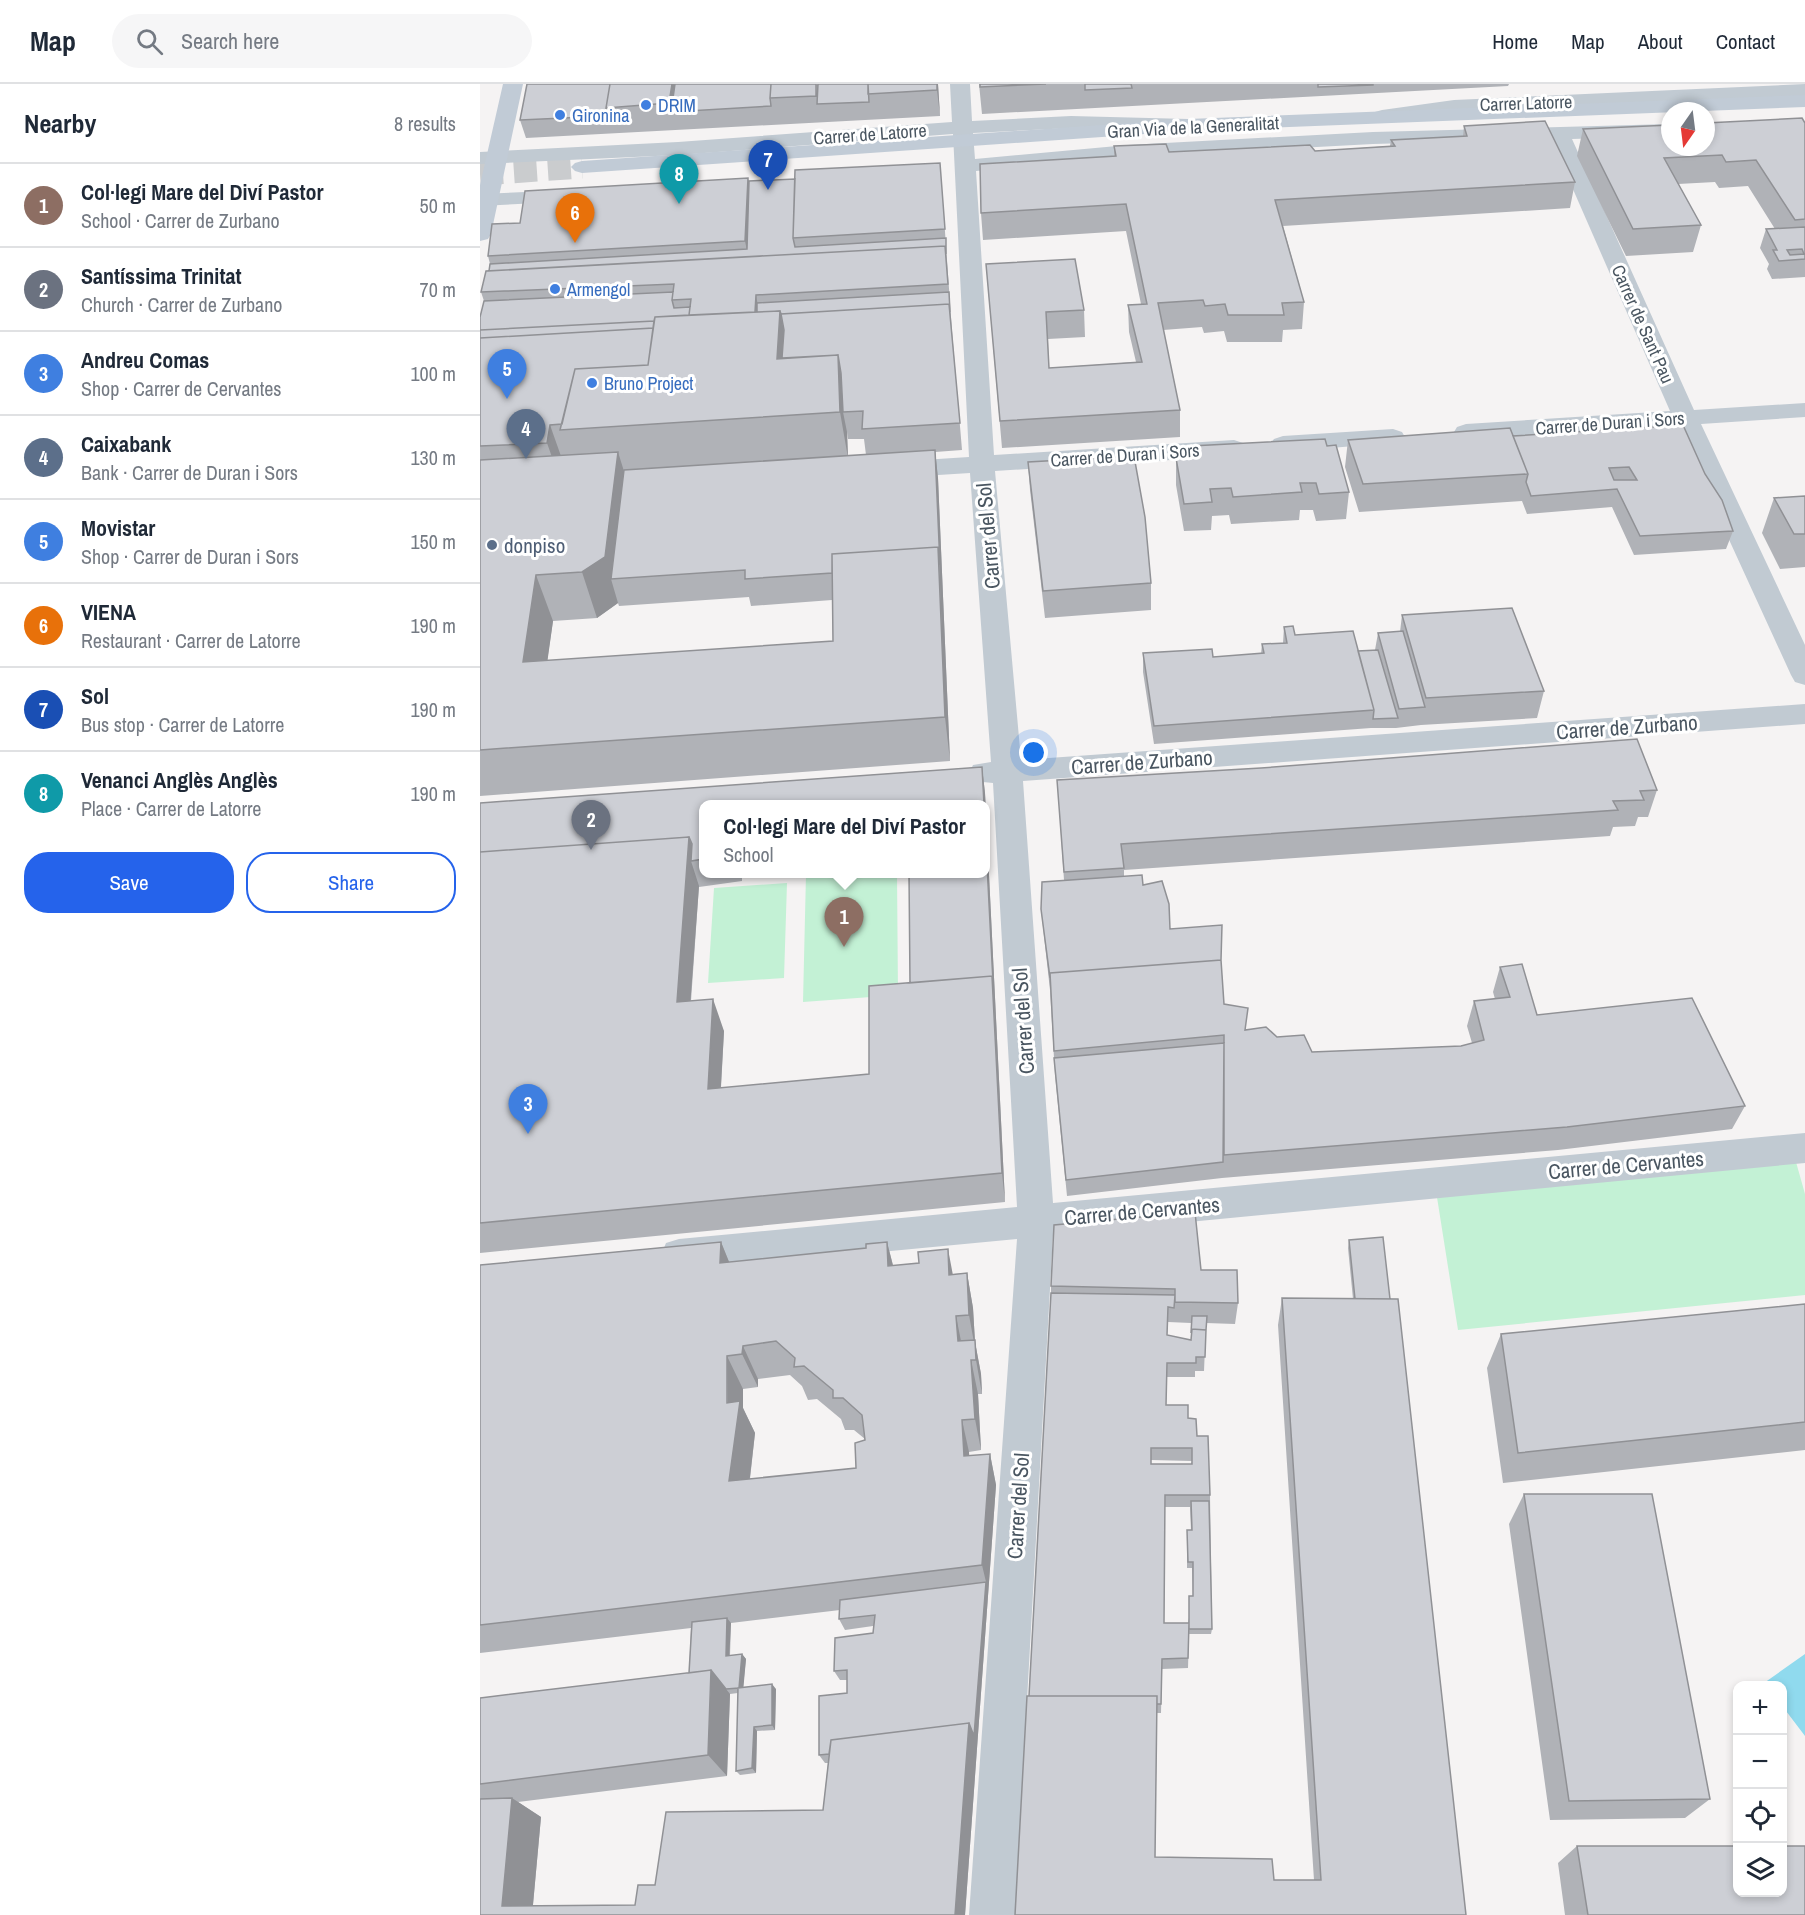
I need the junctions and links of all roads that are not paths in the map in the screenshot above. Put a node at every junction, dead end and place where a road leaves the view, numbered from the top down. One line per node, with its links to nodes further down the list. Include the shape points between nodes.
1 (513, 84): 19 (street)
2 (960, 84): 18 (street, Carrer del Sol)
3 (1805, 90): 4 (street, Carrer Latorre)
4 (1538, 93): 6 (street, Carrer Latorre)
5 (1805, 101): 12 (street, Gran Via de la Generalitat)
6 (1427, 110): 10 (street, Carrer Latorre); 12 (street, Carrer Latorre)
7 (1805, 116): 8 (street)
8 (1715, 119)
9 (1661, 120): 14 (street, Gran Via de la Generalitat)
10 (1162, 123): 11 (street, Carrer de Latorre); 18 (street, Carrer de Latorre, via 1125,121)
11 (1188, 125): 12 (street, Gran Via de la Generalitat); 18 (street, Gran Via de la Generalitat)
12 (1373, 128): 14 (street, Carrer Latorre); 15 (street, Carrer Latorre); 17 (street, Carrer Latorre)
13 (1661, 130): 15 (street, Carrer Latorre)
14 (1345, 134): 16 (street, Gran Via de la Generalitat)
15 (1559, 134): 25 (street, Carrer de Sant Pau)
16 (1171, 143): 17 (street); 18 (street, Gran Via de la Generalitat)
17 (1143, 150): 18 (street, Carrer de Latorre)
18 (959, 151): 19 (street, Carrer de Latorre, via 689,148); 20 (street, Gran Via de la Generalitat); 28 (street, Carrer del Sol)
19 (489, 157): 22 (street)
20 (577, 175)
21 (595, 195): 22 (street)
22 (484, 200): 23 (street)
23 (480, 234)
24 (1805, 410): 25 (street, Carrer de Duran i Sors)
25 (1687, 418): 26 (street, Carrer de Duran i Sors); 30 (street, Carrer de Sant Pau)
26 (1448, 434)
27 (1412, 436): 28 (street, Carrer de Duran i Sors)
28 (982, 464): 29 (street, Carrer de Duran i Sors); 32 (street, Carrer del Sol)
29 (863, 471)
30 (1805, 675)
31 (1805, 714): 32 (street, Carrer de Zurbano)
32 (1007, 772): 33 (street, Carrer de Zurbano); 35 (street, Carrer del Sol)
33 (960, 775)
34 (1805, 1148): 35 (street, Carrer de Cervantes)
35 (1036, 1221): 36 (street, Carrer de Cervantes); 37 (street, Carrer del Sol)
36 (646, 1259)
37 (992, 1915)

